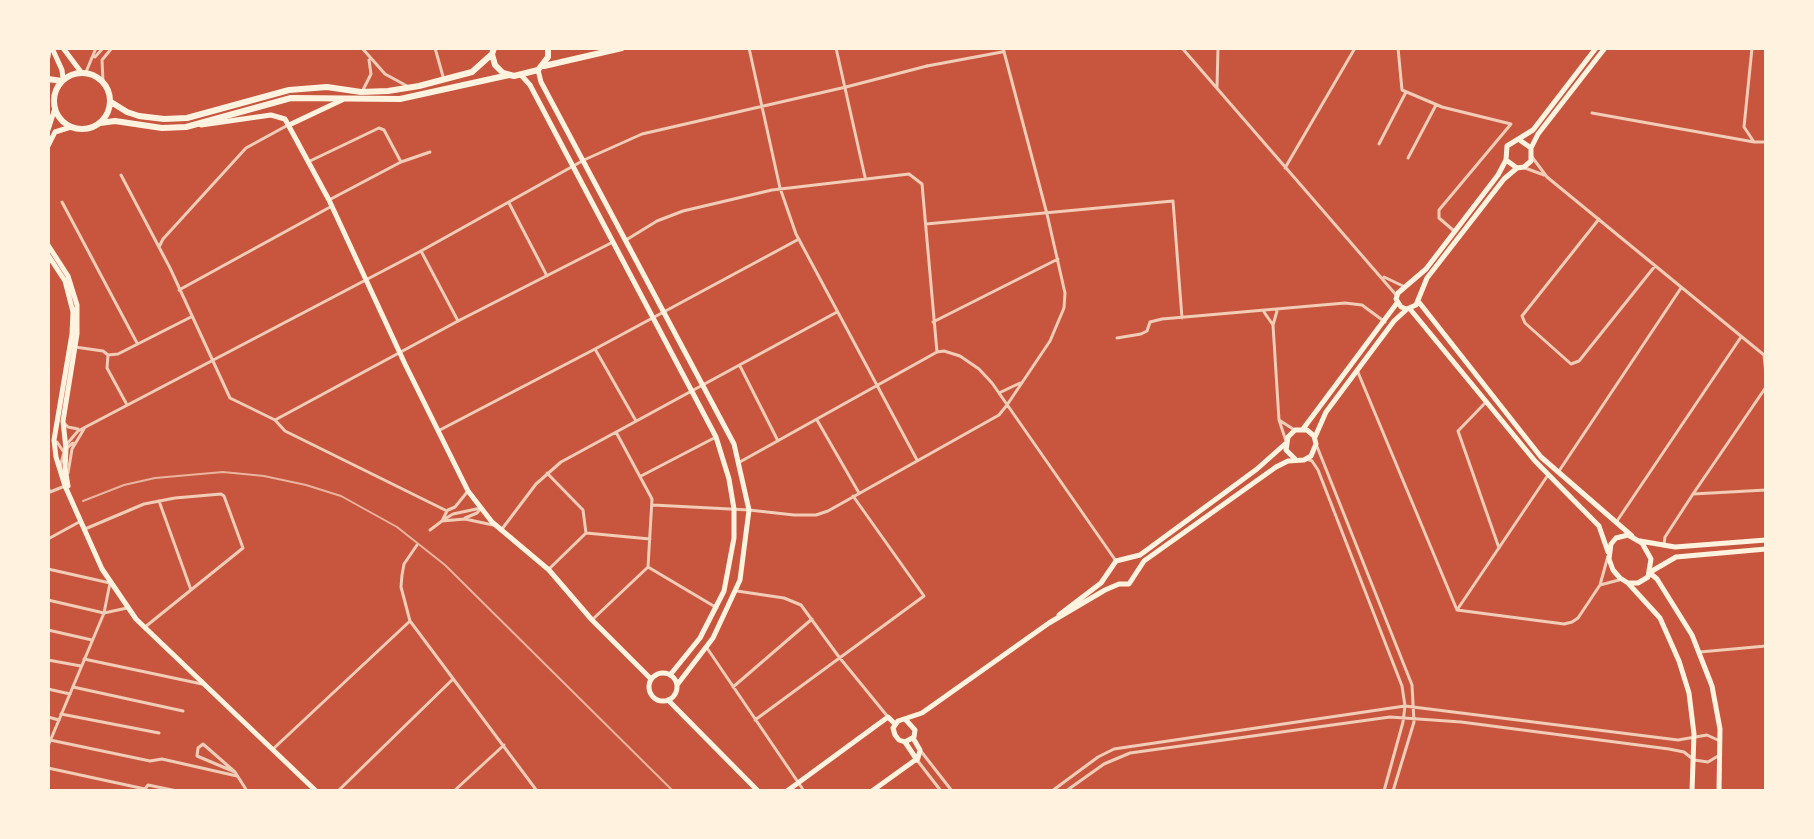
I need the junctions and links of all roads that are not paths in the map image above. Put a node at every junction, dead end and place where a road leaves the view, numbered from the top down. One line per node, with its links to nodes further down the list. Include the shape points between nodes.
1 (51, 48): 22 (main road); 29 (main road)
2 (63, 48): 25 (main road)
3 (96, 48): 23 (street)
4 (103, 48): 23 (street)
5 (112, 48): 31 (street, via 102,60)
6 (362, 48): 21 (street)
7 (435, 48): 30 (street)
8 (548, 48): 24 (highway)
9 (622, 48): 24 (highway)
10 (749, 48): 42 (street)
11 (836, 48): 32 (street)
12 (1182, 48): 34 (street)
13 (1218, 48): 34 (street)
14 (1355, 48): 65 (street)
15 (1398, 48): 37 (street)
16 (1596, 48): 50 (main road)
17 (1605, 48): 56 (main road)
18 (1752, 48): 51 (street, via 1744,127)
19 (1004, 50): 32 (street); 74 (street)
20 (493, 51): 26 (highway, via 495,65); 30 (highway, via 472,72)
21 (368, 56): 33 (street, via 390,78); 36 (street, via 371,74)
22 (48, 57)
23 (93, 59): 25 (street)
24 (539, 68): 27 (highway); 60 (main road, via 540,80)
25 (83, 72): 29 (highway); 31 (highway)
26 (509, 75): 27 (highway); 38 (highway, via 400,99)
27 (521, 75): 64 (main road)
28 (48, 79): 29 (highway)
29 (62, 80): 41 (highway)
30 (444, 80): 33 (highway)
31 (103, 81): 39 (highway)
32 (846, 87): 42 (street); 69 (street)
33 (410, 88): 36 (highway)
34 (1217, 89): 65 (street)
35 (48, 92): 41 (highway)
36 (361, 92): 39 (highway, via 327,87 289,90 210,113 164,119 127,112)
37 (1406, 92): 40 (street); 54 (street)
38 (348, 98): 45 (main road); 47 (highway, via 291,98)
39 (111, 102): 44 (highway)
40 (1437, 105): 49 (street, via 1511,124); 59 (street)
41 (54, 106): 46 (highway); 48 (main road)
42 (763, 106): 60 (street, via 642,134); 70 (street)
43 (1592, 113): 51 (street)
44 (100, 123): 46 (highway, via 86,129); 47 (highway)
45 (289, 125): 47 (main road, via 271,115); 62 (main road); 82 (street, via 246,148)
46 (71, 127): 53 (main road, via 59,128)
47 (186, 127)
48 (48, 130)
49 (1498, 139): 55 (street); 77 (street, via 1439,210 1439,218)
50 (1520, 141): 55 (main road); 56 (main road)
51 (1754, 142): 52 (street)
52 (1764, 142)
53 (49, 143)
54 (1379, 144)
55 (1507, 146): 61 (main road)
56 (1531, 148): 58 (main road)
57 (430, 152): 63 (street)
58 (1532, 157): 66 (main road); 68 (street)
59 (1408, 158)
60 (584, 160): 64 (street); 79 (main road)
61 (1506, 160): 66 (main road); 77 (main road)
62 (310, 161): 63 (street, via 379,128); 72 (main road)
63 (401, 162): 72 (street)
64 (572, 167): 73 (street); 80 (main road)
65 (1285, 168): 88 (street)
66 (1520, 168): 68 (street); 94 (main road, via 1504,179 1439,261)
67 (121, 175): 82 (street)
68 (1547, 177): 75 (street)
69 (865, 178): 70 (street); 76 (street, via 916,177 922,184)
70 (780, 188): 78 (street); 79 (street, via 683,211)
71 (62, 202): 109 (street)
72 (331, 203): 89 (main road); 92 (street)
73 (509, 203): 83 (street); 87 (street)
74 (1047, 214): 76 (street); 85 (street); 101 (street, via 1173,201)
75 (1599, 219): 86 (street); 86 (street, via 1522,316 1571,364 1579,361)
76 (926, 224): 104 (street)
77 (1455, 231): 90 (main road)
78 (799, 239): 98 (street); 99 (street)
79 (626, 240): 98 (main road)
80 (612, 242): 87 (street); 102 (main road)
81 (48, 245): 110 (main road, via 73,289)
82 (159, 247): 92 (street)
83 (421, 251): 89 (street); 103 (street)
84 (48, 255): 138 (main road, via 65,281 73,312)
85 (1058, 259): 104 (street); 119 (street, via 1064,308)
86 (1655, 266): 91 (street)
87 (547, 276): 103 (street)
88 (1382, 276): 90 (street); 93 (street)
89 (367, 279): 113 (main road); 115 (street)
90 (1405, 287): 93 (main road); 94 (main road, via 1414,289)
91 (1681, 288): 107 (street); 150 (street)
92 (179, 290): 100 (street)
93 (1397, 299): 95 (main road); 105 (main road)
94 (1418, 299): 95 (main road); 150 (main road)
95 (1409, 309): 117 (main road); 125 (main road)
96 (1277, 310): 97 (street); 105 (street, via 1355,304); 106 (street)
97 (1263, 311): 101 (street); 106 (street)
98 (665, 312): 102 (street); 121 (main road)
99 (837, 312): 116 (street); 120 (street)
100 (191, 317): 109 (street); 115 (street)
101 (1182, 318): 108 (street, via 1150,322 1147,331)
102 (651, 319): 111 (street); 123 (main road)
103 (458, 321): 113 (street)
104 (933, 322): 112 (street)
105 (1385, 322): 135 (main road)
106 (1273, 325): 130 (street)
107 (1741, 337): 118 (street, via 1764,355); 170 (street)
108 (1117, 338)
109 (137, 343): 114 (street)
110 (75, 347): 114 (street); 131 (main road)
111 (595, 349): 132 (street); 136 (street)
112 (937, 352): 120 (street); 124 (street, via 960,356)
113 (401, 353): 128 (street); 136 (main road)
114 (108, 355): 126 (street, via 107,368)
115 (212, 359): 126 (street); 128 (street, via 230,398)
116 (740, 366): 121 (street); 141 (street)
117 (1357, 369): 142 (main road, via 1326,412); 204 (street)
118 (1766, 374)
119 (1024, 382): 124 (street); 127 (street)
120 (878, 385): 129 (street); 147 (street)
121 (703, 386): 123 (street); 148 (main road, via 734,444)
122 (1766, 387): 159 (street)
123 (691, 392): 132 (street); 140 (main road)
124 (999, 393): 127 (street)
125 (1487, 401): 151 (main road); 182 (street, via 1458,431)
126 (127, 405): 133 (street)
127 (1007, 405): 147 (street, via 999,415); 187 (street)
128 (275, 420): 166 (street, via 285,431)
129 (817, 420): 141 (street); 158 (street)
130 (1279, 420): 135 (street); 143 (street)
131 (63, 421): 134 (street); 144 (main road)
132 (636, 421): 137 (street)
133 (87, 426): 134 (street); 139 (street)
134 (82, 429): 144 (street)
135 (1299, 430): 142 (main road, via 1311,433); 143 (main road)
136 (438, 431): 157 (main road)
137 (616, 432): 149 (street); 152 (street)
138 (55, 435): 144 (street, via 59,448); 153 (main road)
139 (80, 435): 144 (street); 155 (street, via 68,463)
140 (716, 437): 152 (street); 164 (main road)
141 (778, 441): 148 (street)
142 (1316, 441): 146 (main road); 231 (street, via 1395,638)
143 (1285, 442): 145 (main road); 185 (main road, via 1192,518)
144 (65, 448): 153 (street); 155 (main road)
145 (1295, 459): 146 (main road); 192 (main road, via 1149,557)
146 (1307, 459): 230 (street, via 1318,470 1402,686)
147 (917, 460): 158 (street)
148 (738, 463): 165 (main road)
149 (547, 473): 171 (street); 174 (street, via 583,510)
150 (1557, 474): 170 (main road)
151 (1548, 475): 182 (street); 184 (main road, via 1599,526)
152 (641, 476): 162 (street)
153 (62, 478): 155 (main road)
154 (48, 487): 155 (street, via 50,492)
155 (67, 487): 168 (main road)
156 (1766, 490): 159 (street)
157 (468, 491): 163 (main road); 166 (street)
158 (859, 493): 160 (street)
159 (1693, 494): 181 (street)
160 (853, 496): 165 (street, via 816,515); 216 (street, via 924,596)
161 (159, 501): 172 (street); 199 (street); 199 (street, via 221,494 243,548)
162 (653, 505): 164 (street); 177 (street)
163 (481, 508): 167 (street); 169 (street); 171 (main road)
164 (734, 509): 165 (street); 203 (main road, via 731,562)
165 (749, 510): 200 (main road)
166 (447, 511): 169 (street)
167 (461, 519): 169 (street); 171 (street)
168 (81, 521): 172 (main road); 176 (street)
169 (442, 521): 173 (street)
170 (1617, 521): 175 (main road)
171 (499, 528): 190 (main road)
172 (85, 529): 196 (main road)
173 (430, 530)
174 (586, 533): 177 (street); 190 (street)
175 (1632, 536): 179 (main road); 184 (main road, via 1616,538)
176 (48, 539)
177 (650, 539): 188 (street)
178 (1766, 540): 181 (main road)
179 (1639, 541): 181 (main road); 193 (main road, via 1649,554)
180 (417, 545): 208 (street, via 402,575)
181 (1664, 547)
182 (1499, 548): 204 (street)
183 (1766, 549): 186 (main road)
184 (1608, 554): 195 (main road, via 1613,570); 198 (street)
185 (1126, 559): 187 (main road); 192 (main road)
186 (1667, 560): 193 (main road); 194 (main road)
187 (1116, 561): 191 (main road)
188 (648, 567): 203 (street); 207 (street)
189 (48, 569): 196 (street)
190 (549, 570): 207 (main road)
191 (1110, 570): 197 (main road); 209 (main road)
192 (1137, 572): 197 (main road, via 1129,584)
193 (1650, 572): 194 (main road); 195 (main road, via 1641,583)
194 (1657, 579): 215 (main road)
195 (1626, 581): 198 (street); 246 (main road, via 1654,610 1674,647 1689,693)
196 (110, 583): 202 (main road); 205 (street)
197 (1119, 584): 209 (main road)
198 (1600, 585): 204 (street, via 1578,618 1564,624)
199 (191, 590): 210 (street)
200 (737, 591): 206 (street, via 794,600); 214 (main road)
201 (48, 600): 205 (street)
202 (129, 608): 205 (street); 210 (main road)
203 (717, 608): 220 (main road)
204 (1457, 610)
205 (104, 613): 212 (street)
206 (812, 619): 216 (street); 226 (street)
207 (592, 620): 221 (main road)
208 (410, 621): 222 (street); 252 (street)
209 (1049, 623): 233 (main road)
210 (145, 627): 223 (main road)
211 (48, 630): 212 (street)
212 (92, 640): 217 (street)
213 (1766, 646): 215 (street)
214 (707, 648): 224 (main road); 226 (street)
215 (1700, 652): 248 (main road, via 1718,711)
216 (839, 657): 236 (street); 241 (street)
217 (84, 659): 219 (street); 223 (street)
218 (48, 660): 219 (street)
219 (81, 666): 225 (street)
220 (670, 675): 221 (main road); 224 (main road)
221 (651, 679): 229 (main road, via 652,696)
222 (452, 680): 250 (street); 266 (street)
223 (206, 685): 252 (main road)
224 (677, 685): 229 (main road)
225 (72, 687): 228 (street); 232 (street)
226 (733, 687): 241 (street)
227 (48, 689): 228 (street)
228 (70, 694): 234 (street)
229 (668, 700): 269 (main road)
230 (1405, 706): 231 (street); 237 (street); 275 (street, via 1122,747 1098,757)
231 (1415, 706): 239 (street); 246 (street)
232 (183, 711)
233 (922, 713): 238 (main road); 243 (main road)
234 (61, 714): 240 (street); 244 (street)
235 (48, 717): 240 (street)
236 (888, 717): 242 (main road); 261 (main road)
237 (1403, 718): 239 (street); 276 (street, via 1130,753); 277 (street)
238 (905, 719): 242 (main road); 243 (main road)
239 (1414, 719): 256 (street, via 1669,749); 278 (street)
240 (59, 720): 247 (street)
241 (755, 720): 261 (street)
242 (895, 724): 249 (main road, via 895,735)
243 (915, 730): 245 (main road)
244 (159, 733)
245 (913, 738): 249 (main road); 253 (main road)
246 (1694, 738): 248 (street, via 1707,735); 256 (main road)
247 (50, 740): 251 (street); 260 (street)
248 (1720, 741): 254 (main road)
249 (905, 742): 255 (main road)
250 (504, 745): 267 (street); 268 (street)
251 (48, 746)
252 (273, 749): 265 (main road)
253 (920, 750): 255 (main road); 274 (street)
254 (1720, 753): 256 (street, via 1708,762); 280 (main road)
255 (917, 760): 257 (main road); 258 (street)
256 (1694, 760): 279 (main road)
257 (911, 764): 258 (street); 272 (main road)
258 (922, 767): 273 (street)
259 (48, 768): 262 (street)
260 (236, 774): 260 (street, via 197,756 198,748 203,744); 264 (street)
261 (799, 783): 270 (main road); 271 (street)
262 (145, 789): 263 (street, via 148,785)
263 (177, 791)
264 (247, 791)
265 (316, 791)
266 (338, 791)
267 (454, 791)
268 (537, 791)
269 (758, 791)
270 (787, 791)
271 (804, 791)
272 (872, 791)
273 (941, 791)
274 (952, 791)
275 (1052, 791)
276 (1066, 791)
277 (1384, 791)
278 (1393, 791)
279 (1692, 791)
280 (1719, 791)

